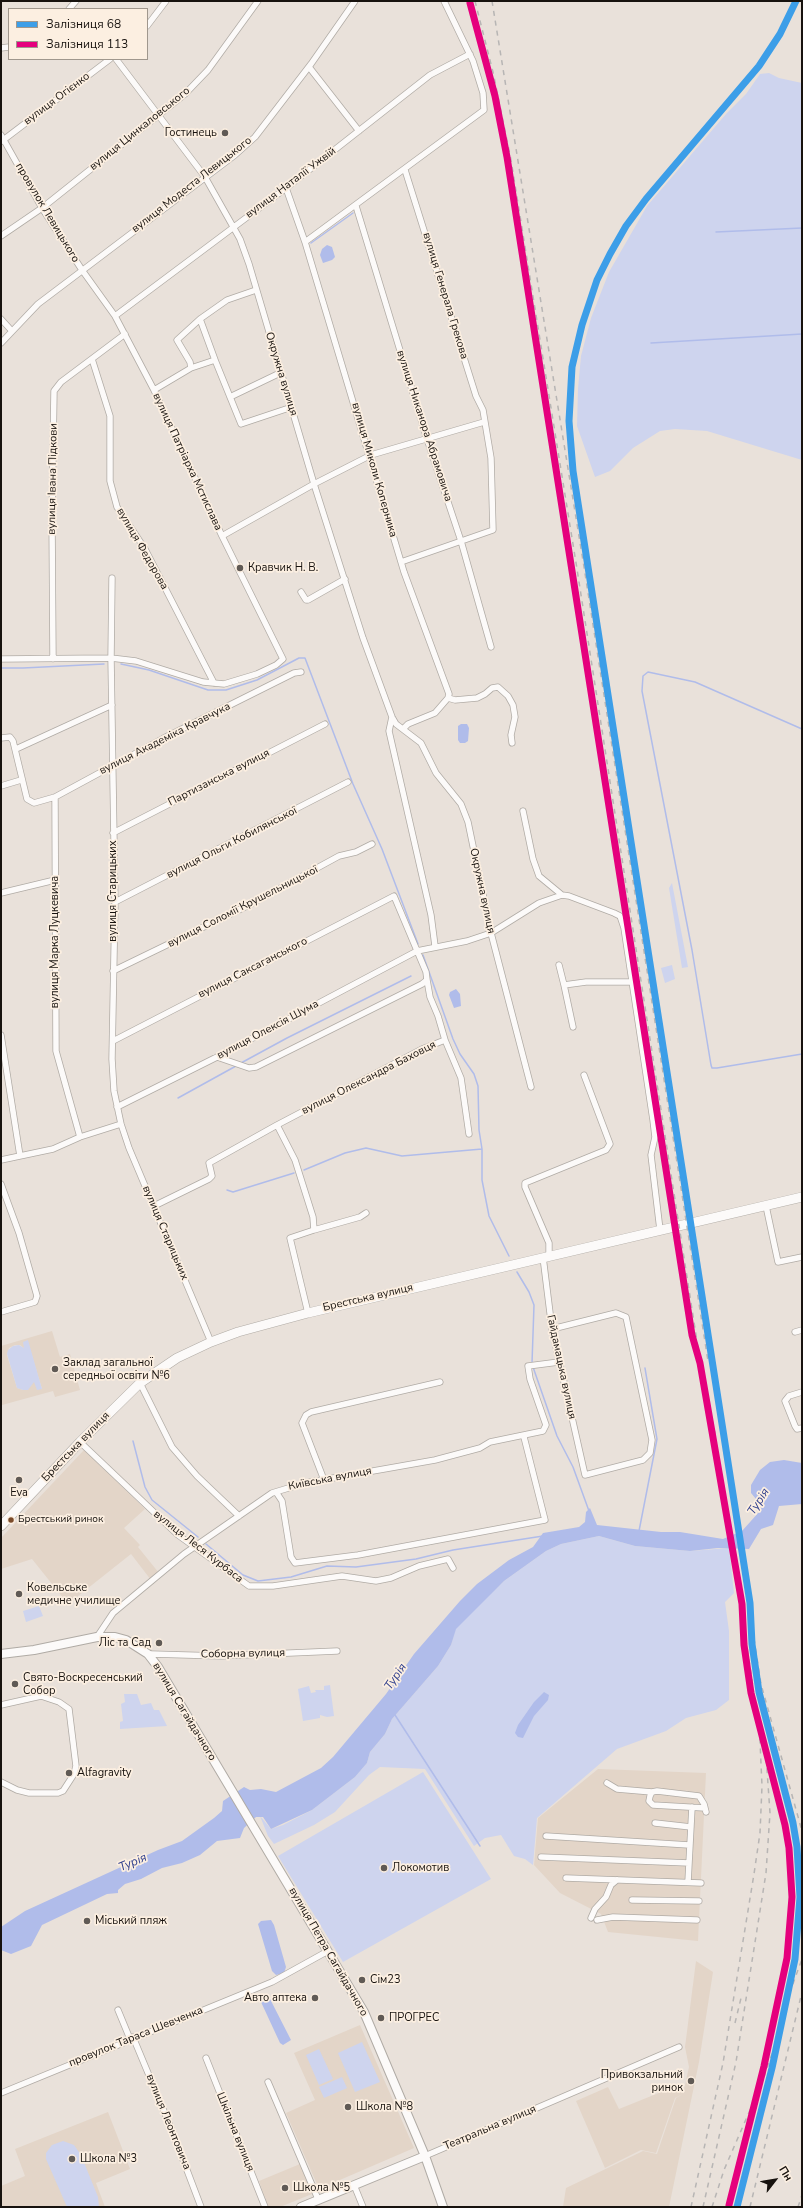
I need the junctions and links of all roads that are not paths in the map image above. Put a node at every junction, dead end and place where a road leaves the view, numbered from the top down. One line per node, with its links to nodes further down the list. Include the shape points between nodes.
1 (166, 1): 5 (street)
2 (258, 1): 10 (street, вулиця Цинкаловського, via 208,70 185,94)
3 (355, 1): 9 (street, вулиця Модеста Левицького)
4 (444, 1): 6 (street)
5 (148, 25)
6 (470, 54): 11 (street, вулиця Наталії Ужвій, via 430,75); 13 (street, via 483,93 484,110)
7 (109, 60): 12 (street, вулиця Огієнко)
8 (117, 60): 10 (street, Окружна вулиця)
9 (309, 67): 11 (street); 14 (street, вулиця Модеста Левицького, via 255,137)
10 (158, 116): 14 (street, Окружна вулиця); 17 (street, вулиця Цинкаловського)
11 (359, 131): 15 (street, вулиця Наталії Ужвій)
12 (2, 139): 17 (street, провулок Левицького)
13 (405, 170): 16 (street); 36 (street, вулиця Генерала Грекова, via 476,396 482,404)
14 (205, 177): 18 (street, Окружна вулиця); 21 (street, вулиця Модеста Левицького)
15 (286, 188): 18 (street, вулиця Наталії Ужвій); 20 (street, вулиця Миколи Коперника)
16 (356, 206): 20 (street); 37 (street, вулиця Никанора Абрамовича)
17 (42, 208): 19 (street, вулиця Цинкаловського); 21 (street, провулок Левицького)
18 (234, 226): 22 (street, Окружна вулиця); 23 (street, вулиця Наталії Ужвій)
19 (1, 236)
20 (305, 242): 38 (street, вулиця Миколи Коперника)
21 (82, 270): 23 (street, вулиця Патріарха Мстислава); 26 (street, вулиця Модеста Левицького, via 38,304)
22 (256, 290): 25 (street, via 227,300); 32 (street, Окружна вулиця)
23 (115, 316): 27 (street, вулиця Патріарха Мстислава)
24 (1, 319): 26 (street)
25 (200, 319): 30 (street); 31 (street, via 177,340)
26 (11, 330): 28 (street, вулиця Модеста Левицького)
27 (125, 334): 29 (street, вулиця Івана Підкови); 33 (street, вулиця Патріарха Мстислава)
28 (1, 343)
29 (92, 359): 49 (street, вулиця Івана Підкови, via 61,382 54,391); 51 (street, вулиця Федорова, via 112,427 109,467 117,507 145,549)
30 (215, 360): 31 (street); 34 (street)
31 (191, 368): 33 (street)
32 (280, 373): 34 (street); 35 (street, Окружна вулиця)
33 (154, 390): 40 (street, вулиця Патріарха Мстислава)
34 (230, 397): 35 (street, via 241,424)
35 (292, 407): 39 (street, Окружна вулиця)
36 (484, 422): 37 (street); 41 (street, вулиця Генерала Грекова, via 491,458 494,530)
37 (427, 439): 38 (street); 41 (street, вулиця Никанора Абрамовича)
38 (371, 455): 39 (street); 42 (street, вулиця Миколи Коперника)
39 (314, 484): 40 (street); 44 (street, Окружна вулиця)
40 (222, 536): 51 (street, вулиця Патріарха Мстислава, via 283,659 276,665 242,680)
41 (461, 541): 42 (street); 46 (street, вулиця Никанора Абрамовича)
42 (401, 562): 52 (street, вулиця Миколи Коперника, via 449,694)
43 (112, 578): 47 (street)
44 (345, 579): 45 (street, via 308,600); 54 (street, Окружна вулиця)
45 (301, 592)
46 (490, 647)
47 (111, 658): 49 (street); 51 (street, via 136,661); 53 (street, вулиця Старицьких)
48 (1, 659): 49 (street)
49 (53, 659)
50 (301, 672): 60 (street, вулиця Академіка Кравчука, via 294,673)
51 (214, 684)
52 (448, 698): 56 (street, via 435,713 408,724); 58 (street, via 477,698 498,687 513,705 515,717)
53 (112, 705): 59 (street); 60 (street, вулиця Старицьких)
54 (392, 717): 56 (street, Окружна вулиця); 73 (street, Окружна вулиця, via 389,731 431,915)
55 (325, 724): 66 (street, Партизанська вулиця)
56 (403, 729): 72 (street, Окружна вулиця, via 421,743 436,773 461,804 468,822)
57 (1, 738): 59 (street, via 10,737)
58 (512, 743)
59 (16, 749): 61 (street)
60 (113, 764): 64 (street, вулиця Академіка Кравчука); 66 (street, вулиця Старицьких)
61 (21, 780): 63 (street); 64 (street, вулиця Академіка Кравчука, via 30,802)
62 (348, 782): 71 (street, вулиця Ольги Кобилянської)
63 (1, 786)
64 (55, 797): 68 (street, вулиця Марка Луцкевича)
65 (523, 810): 70 (street, via 539,876)
66 (113, 833): 71 (street, вулиця Старицьких)
67 (372, 844): 76 (street, вулиця Соломії Крушельницької, via 356,852 339,856 251,904)
68 (55, 880): 69 (street); 91 (street, вулиця Марка Луцкевича, via 56,1051)
69 (1, 893)
70 (562, 895): 72 (street, вулиця Олексія Шума, via 539,903); 78 (street, via 620,916)
71 (115, 902): 76 (street, вулиця Старицьких)
72 (491, 933): 73 (street, вулиця Олексія Шума, via 467,942); 86 (street, Окружна вулиця, via 510,1015)
73 (435, 946): 74 (street, вулиця Олексія Шума)
74 (417, 951): 77 (street); 83 (street, вулиця Саксаганського, via 394,896); 84 (street, вулиця Олексія Шума)
75 (559, 965): 79 (street)
76 (113, 971): 83 (street, вулиця Старицьких)
77 (427, 980): 82 (street, via 428,991); 84 (street, via 256,1067 248,1068)
78 (632, 982): 79 (street, via 586,982); 100 (street, via 655,1137 651,1155)
79 (564, 985): 80 (street)
80 (573, 1027)
81 (1, 1036): 92 (street)
82 (445, 1040): 89 (street, вулиця Олександра Баховця, via 422,1048); 90 (street, вулиця Олександра Баховця, via 462,1078)
83 (113, 1041): 87 (street, вулиця Старицьких, via 113,1078)
84 (217, 1057): 87 (street, вулиця Олексія Шума)
85 (584, 1074): 101 (street, Гайдамацька вулиця, via 610,1144 609,1147 525,1183 549,1243)
86 (531, 1087)
87 (117, 1107): 88 (street, вулиця Старицьких)
88 (121, 1124): 91 (street); 96 (street, вулиця Старицьких)
89 (277, 1125): 96 (street, вулиця Олександра Баховця, via 208,1163 212,1176 209,1179); 99 (street, via 295,1160 308,1196)
90 (469, 1134)
91 (80, 1137): 92 (street, via 53,1149)
92 (20, 1156): 93 (street)
93 (1, 1160)
94 (1, 1184): 103 (street, via 38,1296 36,1302)
95 (802, 1197): 97 (main road, Брестська вулиця)
96 (154, 1206): 108 (street, вулиця Старицьких)
97 (766, 1206): 100 (main road, Брестська вулиця); 102 (street, via 778,1262)
98 (366, 1213): 99 (street)
99 (314, 1230): 104 (street, via 290,1238)
100 (660, 1230): 101 (main road, Брестська вулиця)
101 (546, 1257): 104 (main road, Брестська вулиця); 105 (street, Гайдамацька вулиця)
102 (802, 1257)
103 (1, 1312)
104 (308, 1312): 108 (main road, Брестська вулиця)
105 (552, 1329): 109 (street, Гайдамацька вулиця); 109 (street, Гайдамацька вулиця, via 616,1313 626,1317 652,1440 650,1453 643,1460 585,1475)
106 (802, 1330): 107 (street)
107 (795, 1332)
108 (211, 1342): 111 (main road, Брестська вулиця, via 177,1358)
109 (558, 1362): 114 (street, Київська вулиця, via 529,1366 530,1379 546,1425 540,1433)
110 (440, 1382): 116 (street, via 306,1415 302,1423)
111 (140, 1383): 115 (main road, Брестська вулиця); 118 (street, via 172,1447 197,1476)
112 (802, 1392): 113 (street, via 789,1396 785,1401 795,1426 797,1429)
113 (802, 1428)
114 (524, 1437): 116 (street, Київська вулиця, via 490,1442 480,1448 435,1460); 117 (street, via 545,1520 358,1555 295,1563 291,1557 282,1501)
115 (80, 1442): 119 (main road, Брестська вулиця); 120 (street, вулиця Леся Курбаса, via 158,1518)
116 (324, 1480): 117 (street, Київська вулиця)
117 (276, 1492): 118 (street, Київська вулиця, via 263,1498)
118 (239, 1516): 120 (street, Київська вулиця)
119 (1, 1526)
120 (194, 1546): 121 (street, вулиця Леся Курбаса, via 237,1579 255,1587 336,1577 376,1580 391,1578 419,1566 448,1559); 122 (street, Київська вулиця, via 113,1613)
121 (453, 1568)
122 (97, 1637): 124 (main road, вулиця Сагайдачного); 125 (main road, вулиця Сагайдачного, via 126,1640)
123 (336, 1651): 125 (street, Соборна вулиця, via 221,1656)
124 (1, 1654)
125 (149, 1655): 134 (main road, вулиця Сагайдачного)
126 (1, 1705): 127 (street, via 41,1696 59,1702 69,1709 76,1766 74,1774 63,1791 58,1794 30,1793)
127 (1, 1782)
128 (608, 1783): 129 (street, via 617,1789)
129 (652, 1792): 130 (street, via 649,1801 653,1805); 130 (street, via 699,1796 705,1810)
130 (692, 1807): 132 (street)
131 (655, 1824): 132 (street)
132 (691, 1826): 135 (street)
133 (546, 1836): 135 (street)
134 (262, 1841): 145 (main road, вулиця Петра Сагайдачного)
135 (689, 1845): 137 (street)
136 (541, 1857): 137 (street)
137 (689, 1863): 140 (street)
138 (566, 1878): 139 (street)
139 (617, 1880): 140 (street); 144 (street, via 594,1919 613,1917)
140 (688, 1882): 141 (street)
141 (701, 1883)
142 (632, 1900): 143 (street)
143 (699, 1901)
144 (697, 1920)
145 (328, 1951): 147 (street, провулок Тараса Шевченка, via 272,1982); 152 (main road, вулиця Петра Сагайдачного, via 364,2012)
146 (118, 2010): 147 (street, вулиця Леонтовича)
147 (132, 2038): 151 (street, провулок Тараса Шевченка); 157 (street, вулиця Леонтовича, via 171,2128)
148 (679, 2047): 152 (street, Театральна вулиця)
149 (206, 2058): 158 (street, Шкільна вулиця)
150 (268, 2082): 156 (street)
151 (1, 2093)
152 (425, 2156): 153 (main road, Театральна вулиця); 154 (main road)
153 (414, 2161): 154 (main road, via 424,2163); 155 (main road, Театральна вулиця)
154 (429, 2168): 161 (main road)
155 (354, 2185): 156 (main road, Театральна вулиця); 160 (street)
156 (318, 2199): 159 (main road, Театральна вулиця)
157 (201, 2207)
158 (265, 2207)
159 (302, 2207)
160 (363, 2207)
161 (443, 2207)

